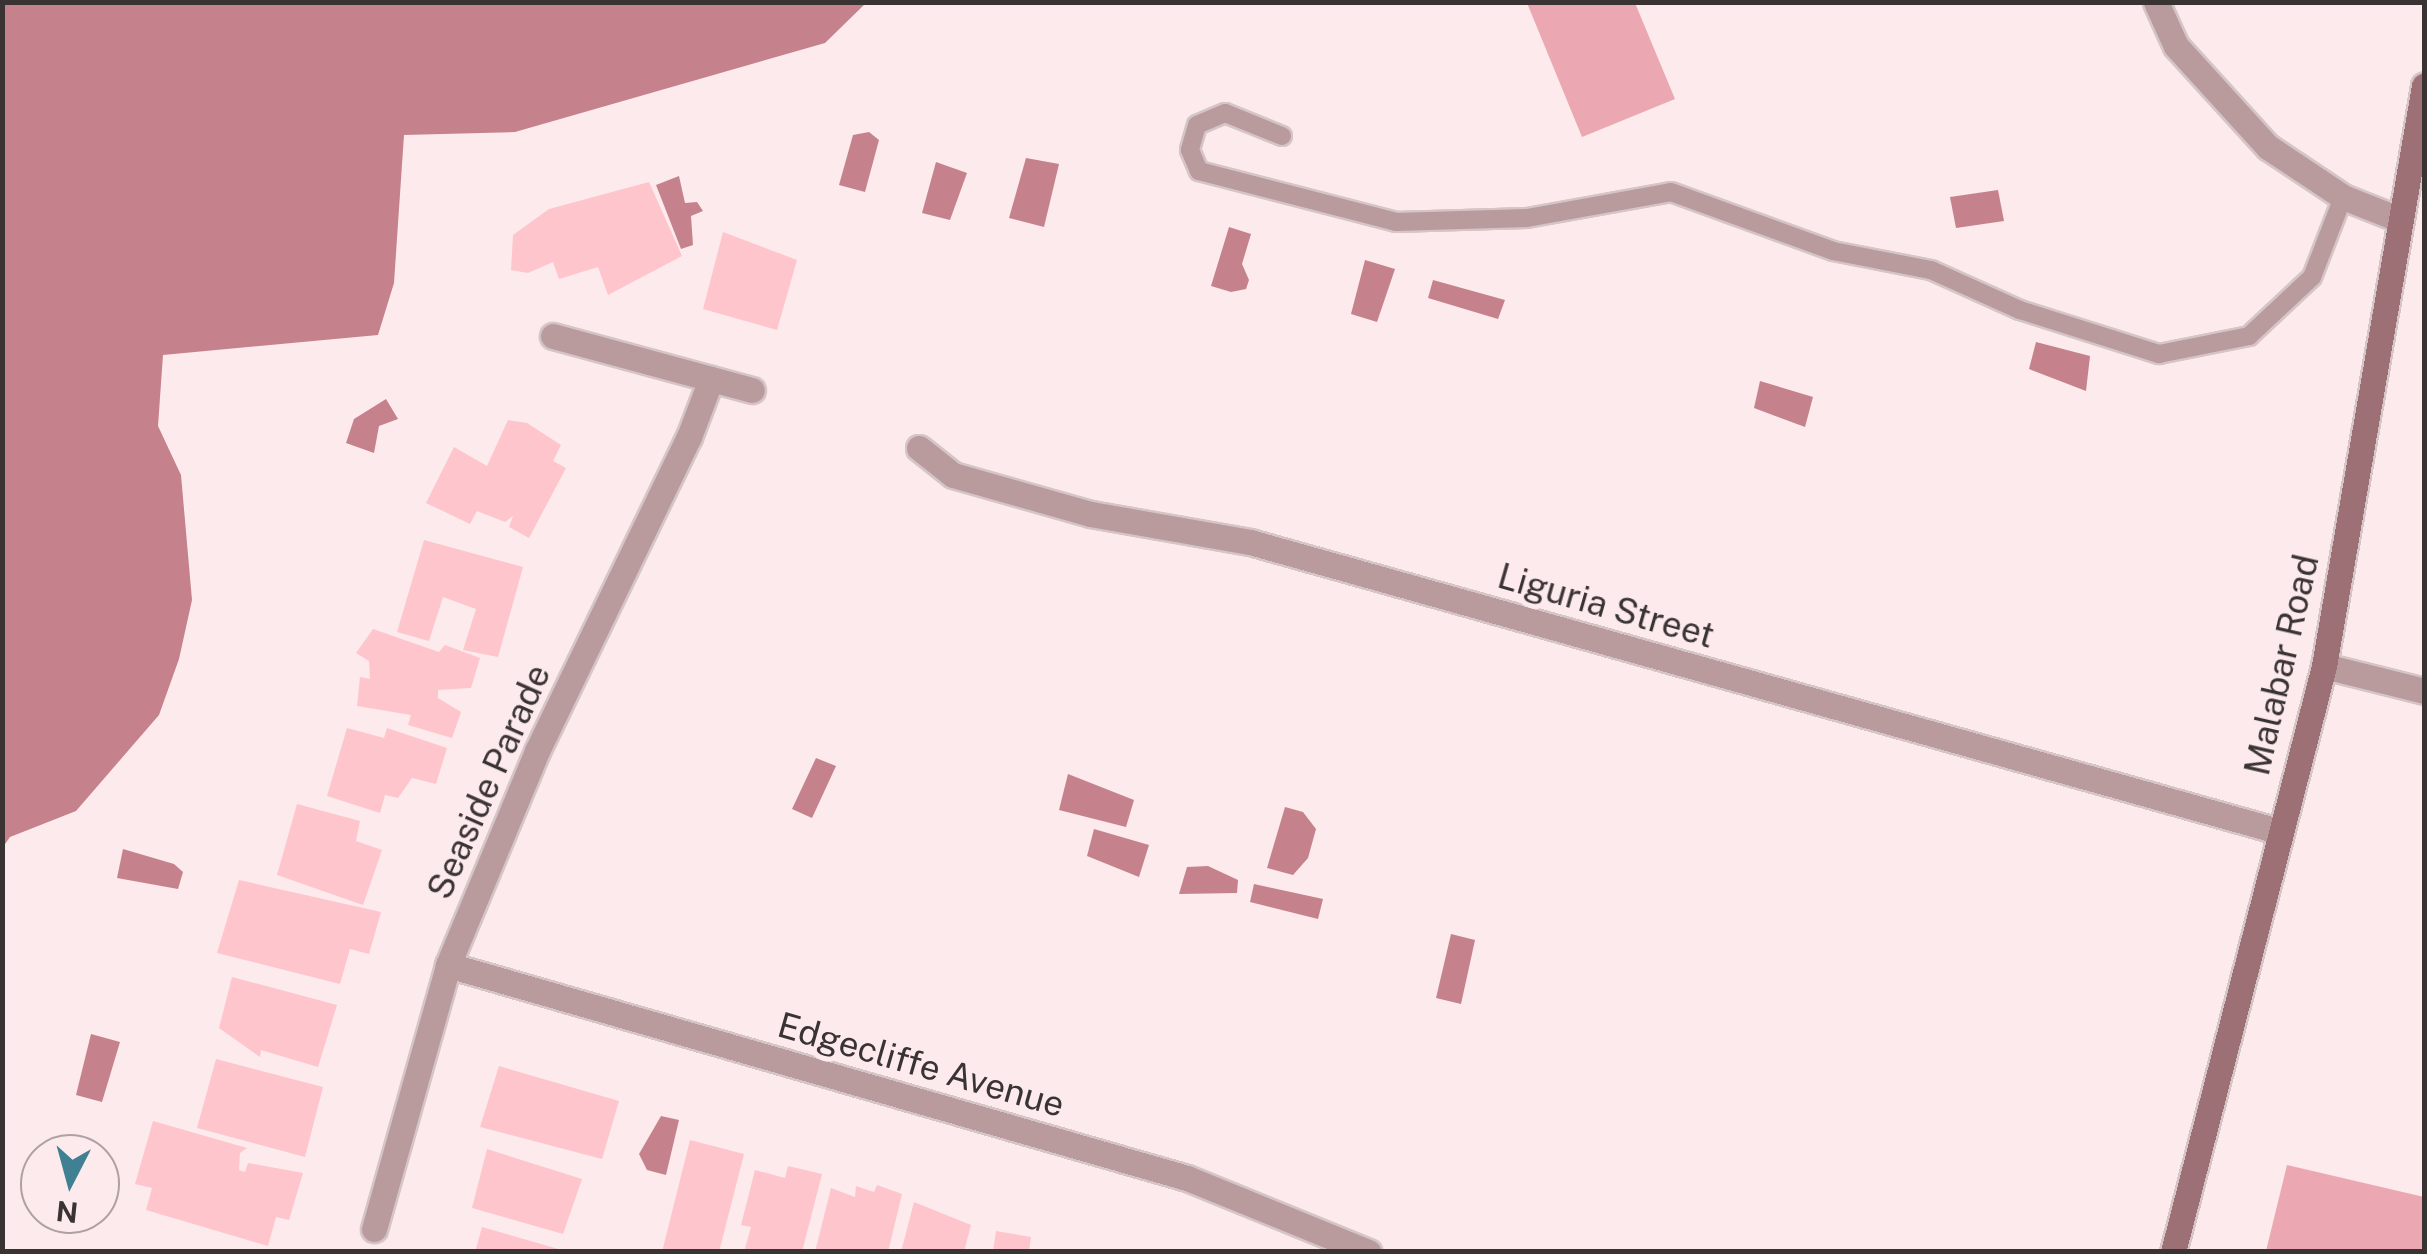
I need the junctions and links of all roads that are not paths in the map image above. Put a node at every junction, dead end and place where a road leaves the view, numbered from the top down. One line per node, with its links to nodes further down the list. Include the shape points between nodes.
1 (2156, 2): 4 (street, via 2176,46 2216,98 2268,146)
2 (2424, 86): 5 (main road, Malabar Road)
3 (1282, 136): 4 (lane, via 1225,113 1197,125 1190,150 1199,170 1396,222 1526,218 1671,192 1833,251 1931,270 2020,310 2159,354 2248,336 2312,277)
4 (2343, 196): 5 (street)
5 (2401, 220): 10 (main road, Malabar Road)
6 (553, 336): 7 (street)
7 (711, 380): 8 (street); 13 (street, Seaside Parade, via 690,437 537,752)
8 (752, 390)
9 (919, 448): 12 (street, Liguria Street, via 953,475 1074,510 1250,542)
10 (2324, 666): 11 (street); 12 (main road, Malabar Road)
11 (2424, 691)
12 (2278, 831): 16 (main road, Malabar Road)
13 (448, 965): 14 (street, Seaside Parade); 15 (street, Edgecliffe Avenue, via 1187,1178)
14 (374, 1228)
15 (1368, 1252)
16 (2173, 1252)

